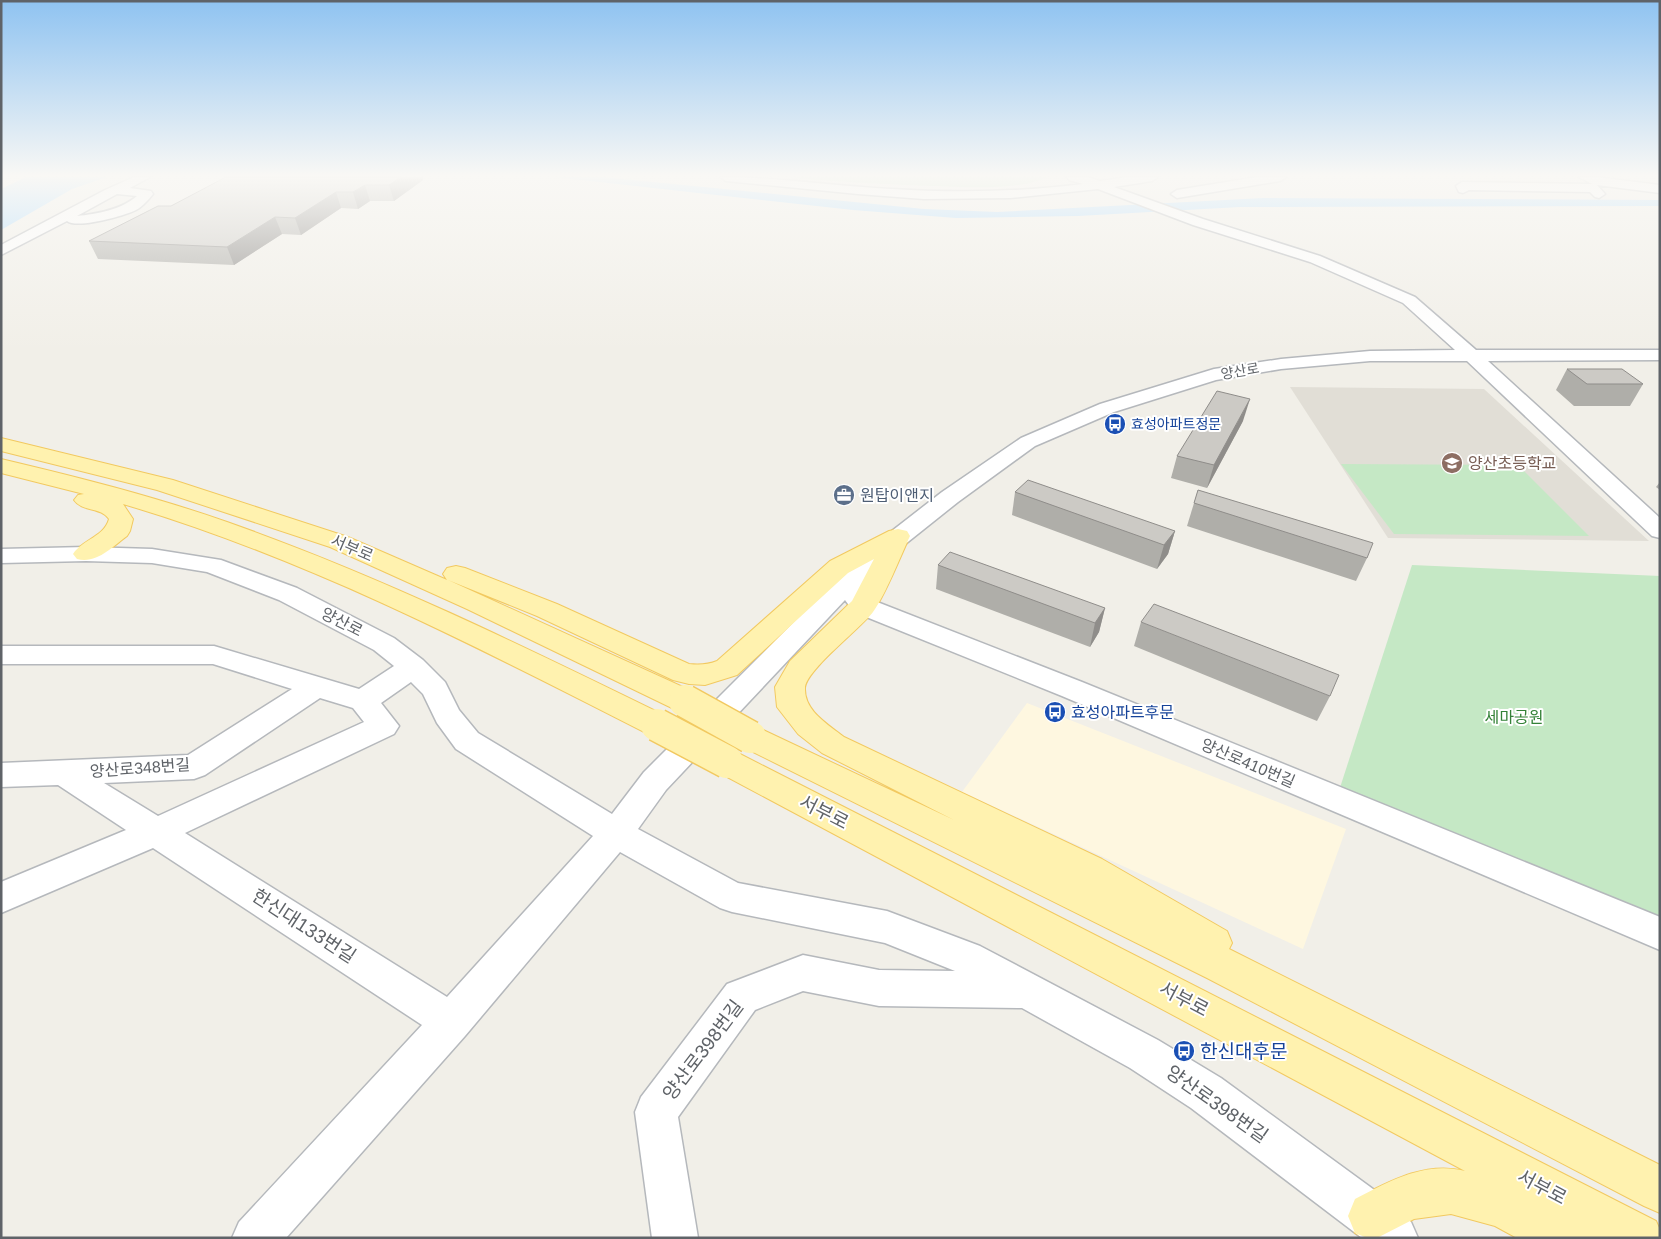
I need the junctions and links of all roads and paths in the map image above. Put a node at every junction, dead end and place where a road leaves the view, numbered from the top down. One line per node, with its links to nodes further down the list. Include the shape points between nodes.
1 (31, 235): 3 (street)
2 (1239, 235): 5 (street, via 1315,259 1409,300)
3 (1, 251)
4 (1660, 354): 5 (street, 양산로)
5 (1470, 355): 12 (street); 13 (street, 양산로, via 1316,359 1214,375 1159,391 1107,408 1028,442)
6 (1, 425): 9 (main road, via 113,456)
7 (1, 444): 9 (main road, 서부로)
8 (1, 466): 21 (main road, 서부로, bridge, via 150,505 247,538 369,587 524,658 657,725)
9 (115, 471): 11 (main road, 서부로)
10 (1, 474): 14 (main road, via 114,509 121,520 118,531)
11 (298, 528): 13 (main road, via 374,542 547,610 683,673 699,676 727,668 838,567); 21 (main road, 서부로, bridge, via 339,542 477,603 685,702)
12 (1660, 531)
13 (898, 536): 16 (main road); 16 (street, 양산로)
14 (86, 554): 15 (street, 양산로); 18 (street, 양산로, via 152,556 212,565 288,594 384,644)
15 (1, 556)
16 (862, 582): 25 (street, 양산로, via 655,781); 27 (street, 양산로410번길, via 1072,689); 30 (main road, via 790,686 792,707 809,726 833,745 1089,870)
17 (1, 655): 19 (street, via 214,655)
18 (414, 667): 20 (street); 25 (street, 양산로, via 435,688 447,715 467,741)
19 (316, 687): 20 (street); 22 (street, 양산로348번길, via 194,767)
20 (364, 702): 24 (street, via 384,726)
21 (739, 749): 30 (main road, 서부로, via 1213,961); 36 (main road, 서부로)
22 (64, 773): 23 (street, 양산로348번길); 24 (street, 한신대133번길)
23 (1, 775)
24 (156, 832): 26 (street); 29 (street, 한신대133번길)
25 (616, 832): 28 (street, 양산로398번길, via 732,897 887,927 967,958); 29 (street)
26 (1, 898)
27 (1660, 934)
28 (1025, 990): 32 (street, 양산로398번길, via 1144,1054 1206,1093); 34 (street, 양산로398번길, via 879,988 803,973 741,997 656,1112)
29 (451, 1022): 33 (street)
30 (1430, 1071): 31 (main road, 서부로)
31 (1660, 1190)
32 (1383, 1227): 35 (main road, via 1409,1196 1452,1191 1503,1204)
33 (255, 1238)
34 (675, 1238)
35 (1566, 1238)
36 (1639, 1238)

